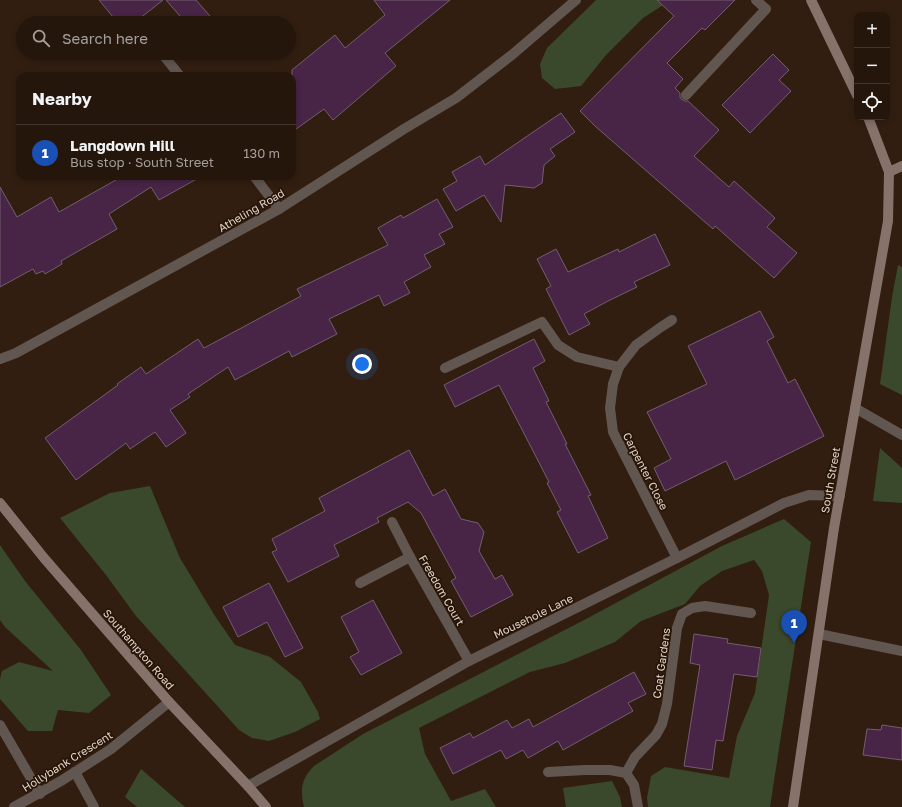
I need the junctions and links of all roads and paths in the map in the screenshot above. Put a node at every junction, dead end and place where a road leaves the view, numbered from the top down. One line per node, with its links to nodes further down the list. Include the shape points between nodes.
1 (576, 0): 12 (street, Atheling Road, via 456,98)
2 (756, 0): 7 (street, via 766,9)
3 (811, 0): 6 (street)
4 (167, 60): 5 (street)
5 (177, 72)
6 (854, 89)
7 (686, 95)
8 (869, 120): 10 (street)
9 (902, 166): 10 (street)
10 (889, 172): 17 (street, South Street, via 888,221)
11 (257, 180): 12 (street)
12 (279, 209): 14 (street, Atheling Road, via 16,353)
13 (672, 320): 15 (street, Carpenter Close, via 636,345)
14 (0, 359)
15 (619, 367): 16 (street, via 577,357 558,345 542,322); 23 (street, Carpenter Close, via 613,384 610,408 613,432)
16 (445, 368)
17 (855, 408): 18 (street); 19 (street, South Street)
18 (902, 435)
19 (840, 496): 23 (street, Mousehole Lane, via 809,495 784,503); 26 (street, South Street)
20 (0, 503): 29 (street, Southampton Road, via 44,558)
21 (392, 522): 22 (street)
22 (410, 556): 24 (street, Freedom Court); 28 (street, Freedom Court)
23 (676, 558): 28 (street, Mousehole Lane)
24 (360, 582)
25 (751, 613): 33 (street, Coat Gardens, via 705,606 692,608 682,614 677,628 662,724 656,735 635,757)
26 (819, 634): 27 (street); 40 (street, South Street)
27 (902, 651)
28 (469, 661): 34 (street, Mousehole Lane)
29 (169, 702): 31 (street, Hollybank Crescent, via 111,749); 34 (street, Southampton Road)
30 (0, 725): 35 (street)
31 (75, 772): 35 (street, Hollybank Crescent); 37 (street)
32 (548, 772): 33 (street, via 610,770)
33 (626, 773): 39 (street, via 634,785)
34 (248, 786): 38 (street, Southampton Road)
35 (40, 794): 36 (street, Hollybank Crescent)
36 (14, 807)
37 (94, 807)
38 (266, 807)
39 (638, 807)
40 (793, 807)

